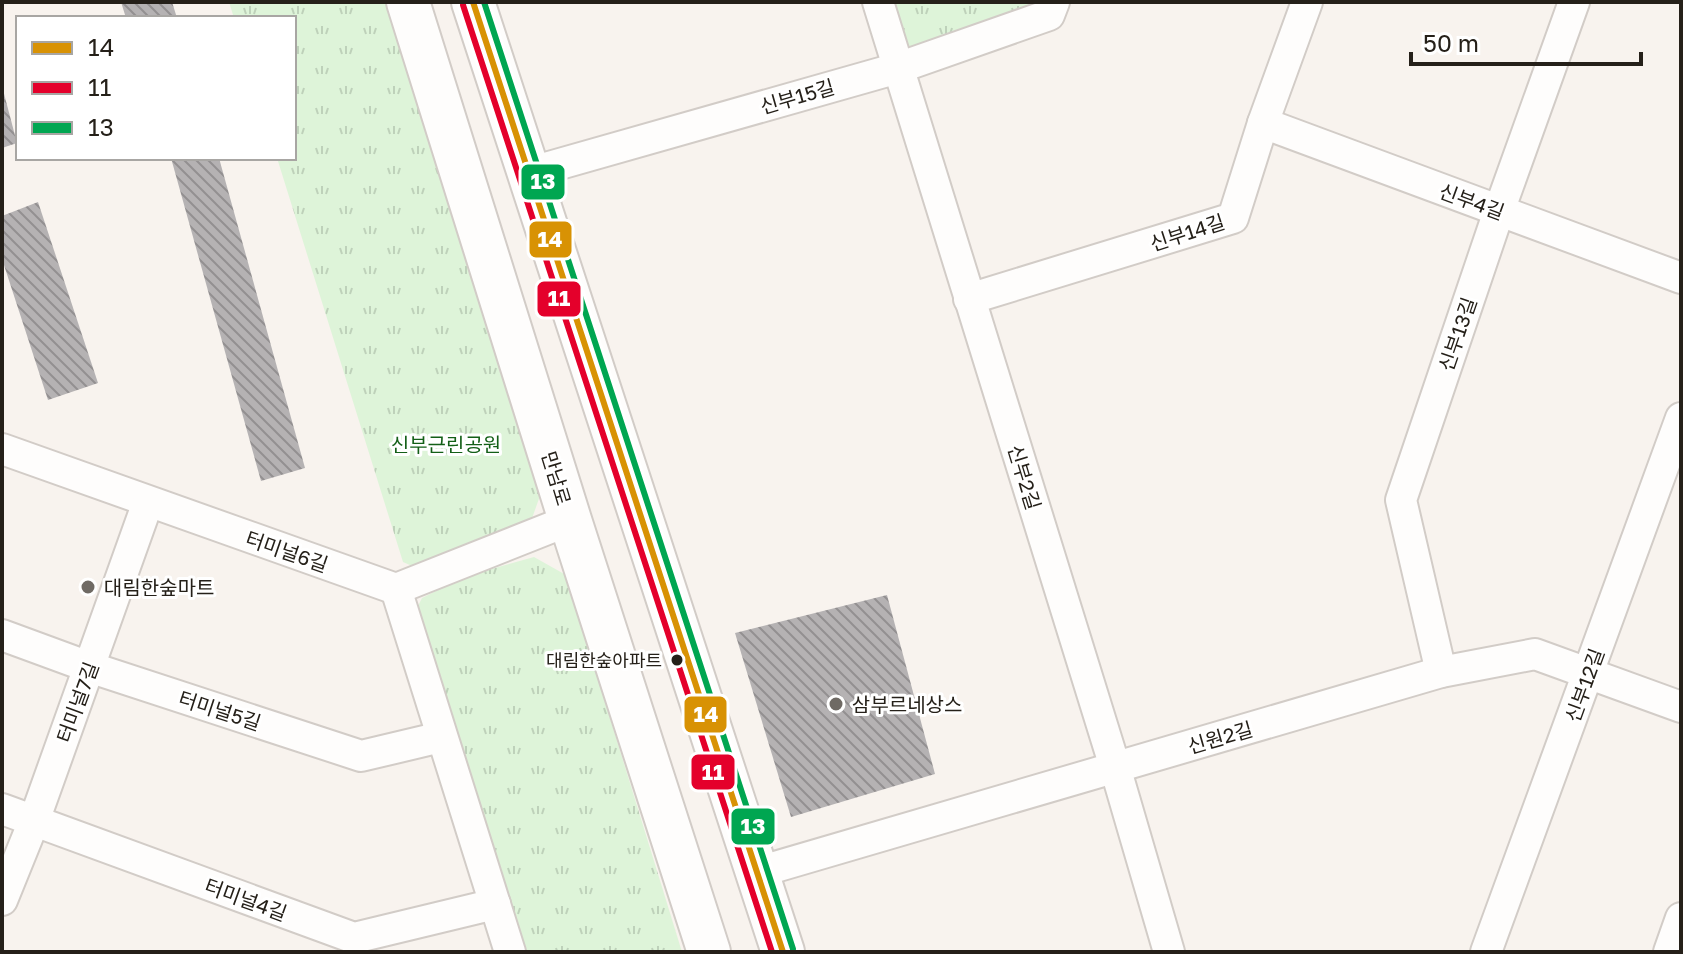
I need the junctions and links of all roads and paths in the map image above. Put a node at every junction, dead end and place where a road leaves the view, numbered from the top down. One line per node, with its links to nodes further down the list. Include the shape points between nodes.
1 (408, 2): 16 (main road, 만남로)
2 (473, 2): 9 (main road)
3 (878, 2): 7 (street, 신부2길)
4 (1054, 2): 7 (street, 신부15길, via 1049,15)
5 (1307, 2): 8 (street, 신부14길)
6 (1574, 2): 10 (street, 신부13길)
7 (898, 68): 9 (street, 신부15길); 12 (street, 신부2길)
8 (1263, 123): 10 (street, 신부4길); 12 (street, 신부14길, via 1233,218)
9 (528, 173): 27 (main road)
10 (1499, 211): 11 (street, 신부4길); 20 (street, 신부13길, via 1401,500)
11 (1681, 278)
12 (969, 299): 24 (street, 신부2길)
13 (1681, 418): 21 (street, 신부12길)
14 (2, 449): 15 (street, 터미널6길)
15 (148, 502): 17 (street, 터미널6길); 19 (street, 터미널7길)
16 (570, 520): 17 (street); 32 (main road, 만남로)
17 (396, 589): 23 (street)
18 (2, 635): 19 (street, 터미널5길)
19 (89, 667): 23 (street, 터미널5길, via 361,756); 26 (street, 터미널7길)
20 (1441, 672): 21 (street, 신원2길, via 1535,654); 24 (street, 신원2길)
21 (1589, 672): 22 (street, 신원2길); 35 (street, 신부12길)
22 (1681, 707)
23 (441, 737): 29 (street)
24 (1115, 767): 27 (street, 신원2길); 34 (street, 신부2길)
25 (2, 809): 26 (street, 터미널4길)
26 (34, 821): 28 (street, 터미널7길); 29 (street, 터미널4길, via 354,938)
27 (758, 872): 33 (main road)
28 (2, 900)
29 (495, 904): 31 (street)
30 (1681, 918): 36 (street)
31 (510, 952)
32 (709, 952)
33 (783, 952)
34 (1169, 952)
35 (1486, 952)
36 (1669, 952)

